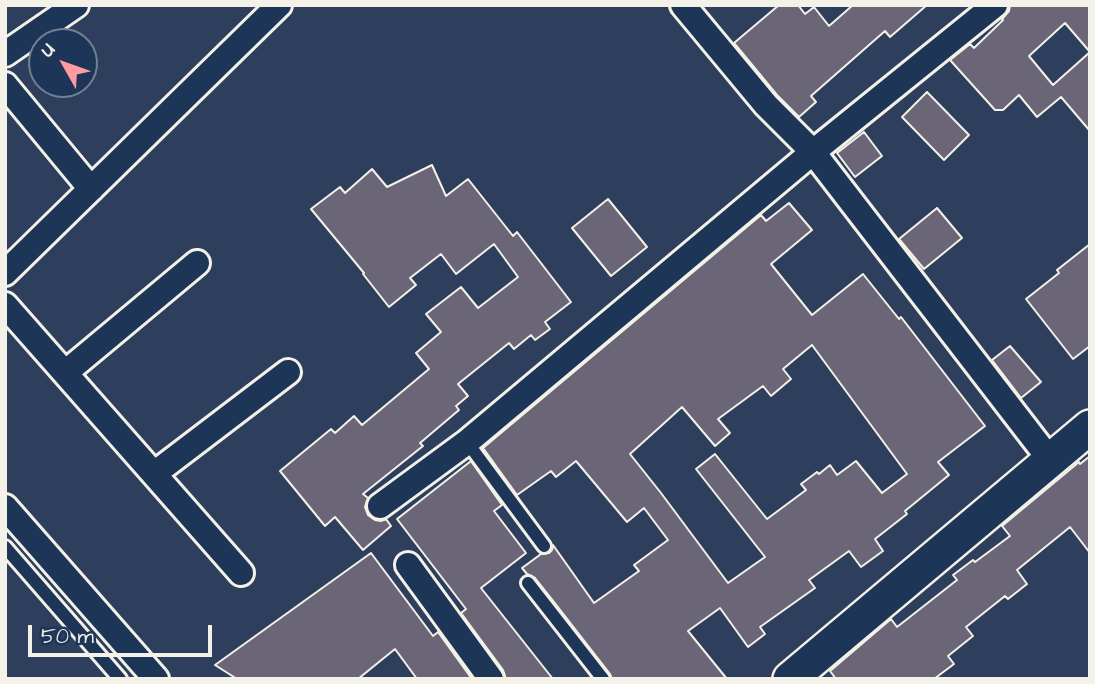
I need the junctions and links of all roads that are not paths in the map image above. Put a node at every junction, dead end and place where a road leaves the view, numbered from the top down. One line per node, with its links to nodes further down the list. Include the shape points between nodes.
1 (76, 5): 5 (street)
2 (279, 5): 8 (street)
3 (683, 5): 7 (street, via 766,105)
4 (995, 5): 7 (street)
5 (5, 54)
6 (5, 85): 8 (street)
7 (813, 152): 15 (street); 16 (street)
8 (91, 189): 9 (street)
9 (10, 259)
10 (197, 263): 13 (street)
11 (5, 305): 13 (street)
12 (288, 372): 17 (street)
13 (65, 373): 17 (street)
14 (1090, 427): 16 (main road)
15 (467, 442): 18 (street); 20 (lane)
16 (1051, 461): 29 (main road)
17 (154, 474): 23 (street)
18 (380, 506)
19 (5, 507): 26 (street)
20 (544, 546)
21 (5, 547): 25 (lane)
22 (408, 565): 27 (street)
23 (241, 573)
24 (528, 583): 28 (lane)
25 (120, 679)
26 (156, 679)
27 (492, 679)
28 (603, 679)
29 (790, 679)

